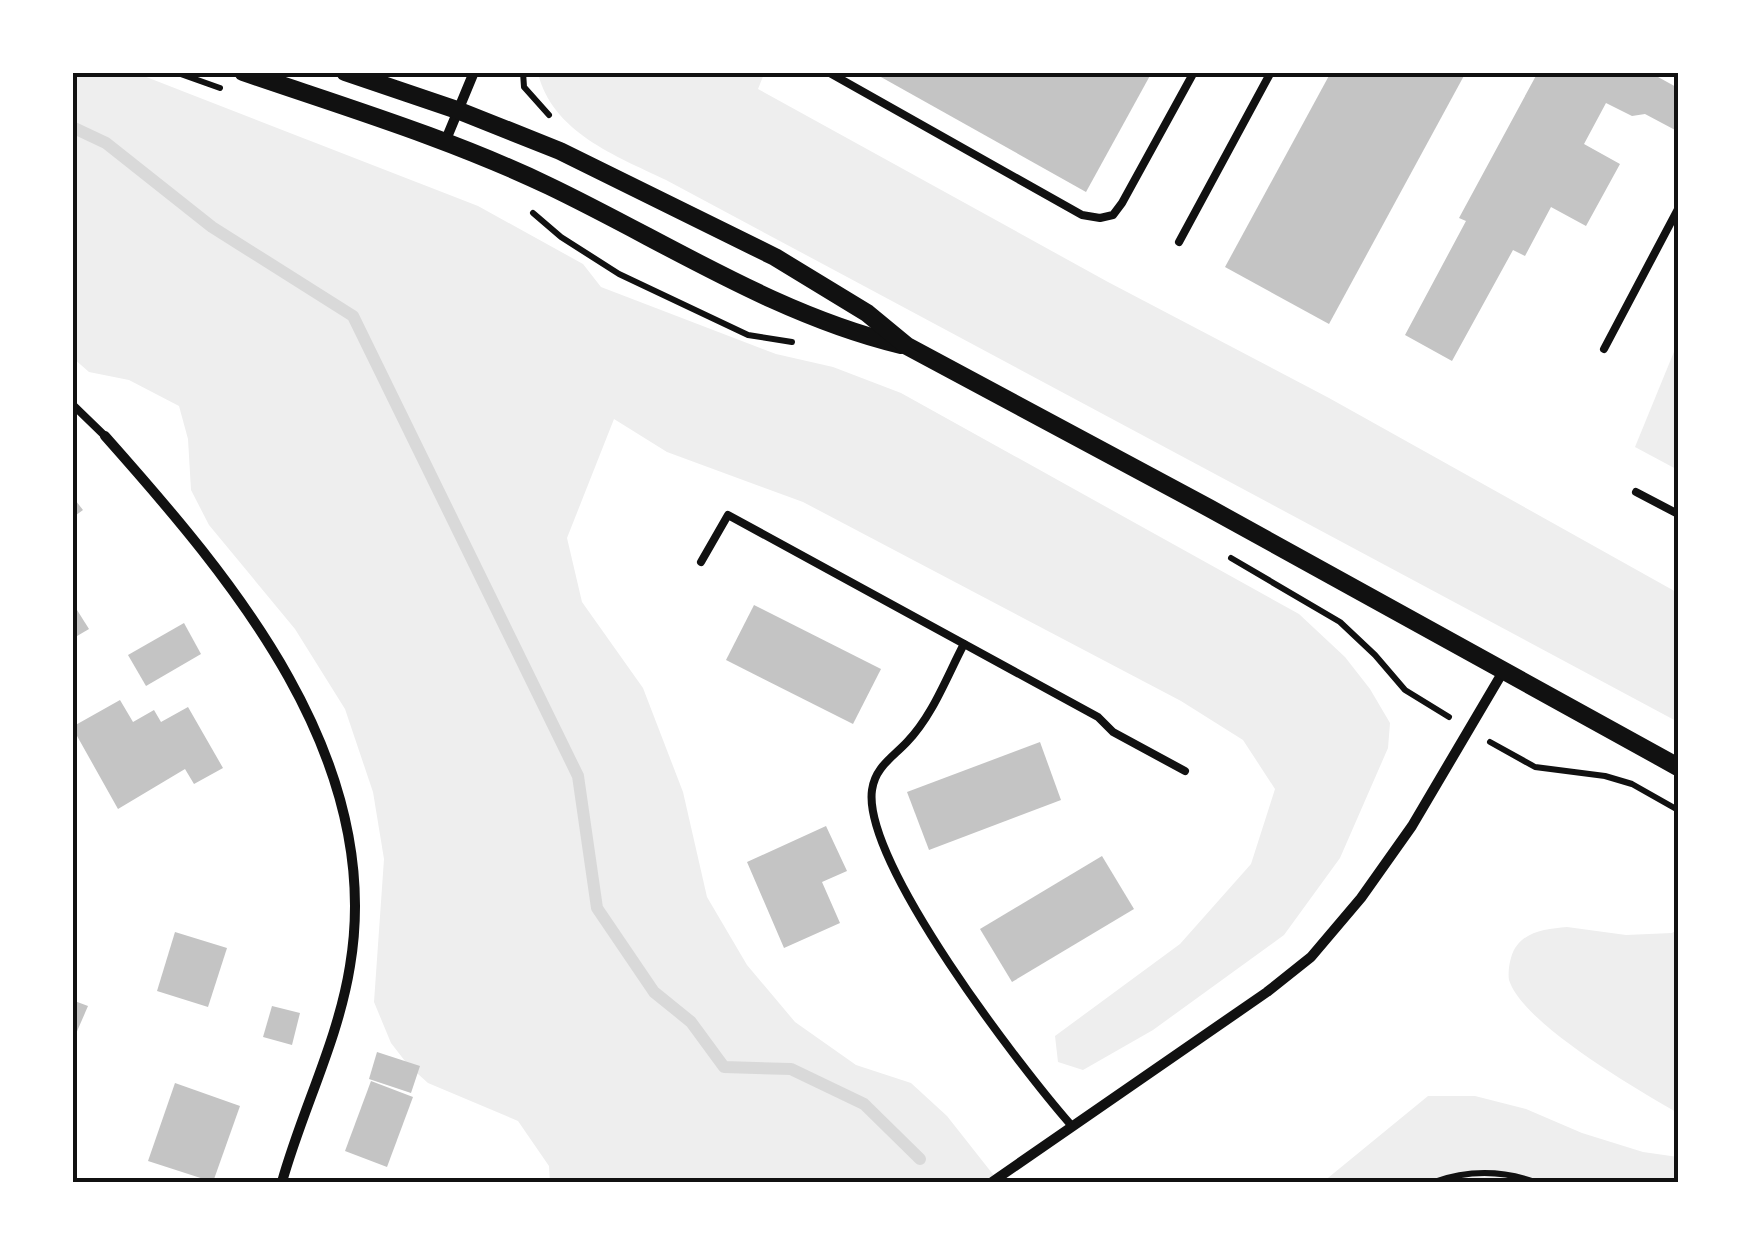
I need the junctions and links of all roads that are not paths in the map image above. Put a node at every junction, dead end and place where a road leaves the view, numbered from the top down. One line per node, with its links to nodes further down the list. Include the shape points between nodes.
1 (243, 72): 8 (street)
2 (345, 72): 7 (street)
3 (474, 72): 7 (street)
4 (828, 72): 5 (lane, via 1100,218 1122,203)
5 (1194, 72)
6 (1271, 72): 10 (lane)
7 (458, 110): 8 (street); 11 (street, via 560,151 775,257)
8 (445, 142): 11 (street, via 546,184 755,290 857,334)
9 (1678, 209): 12 (lane)
10 (1179, 242)
11 (907, 346): 19 (street)
12 (1604, 349)
13 (72, 404): 14 (lane)
14 (105, 436): 23 (street, via 214,567 282,666 328,762 341,806 358,911 350,969)
15 (1636, 492): 16 (lane)
16 (1678, 514)
17 (701, 562): 18 (lane, via 728,515)
18 (964, 644): 21 (lane); 22 (lane, via 926,718 882,764 872,790 876,828 914,912)
19 (1504, 670): 20 (street); 22 (street, via 1412,826 1311,957)
20 (1678, 768)
21 (1184, 771)
22 (1071, 1126): 24 (street)
23 (282, 1182)
24 (992, 1182)

